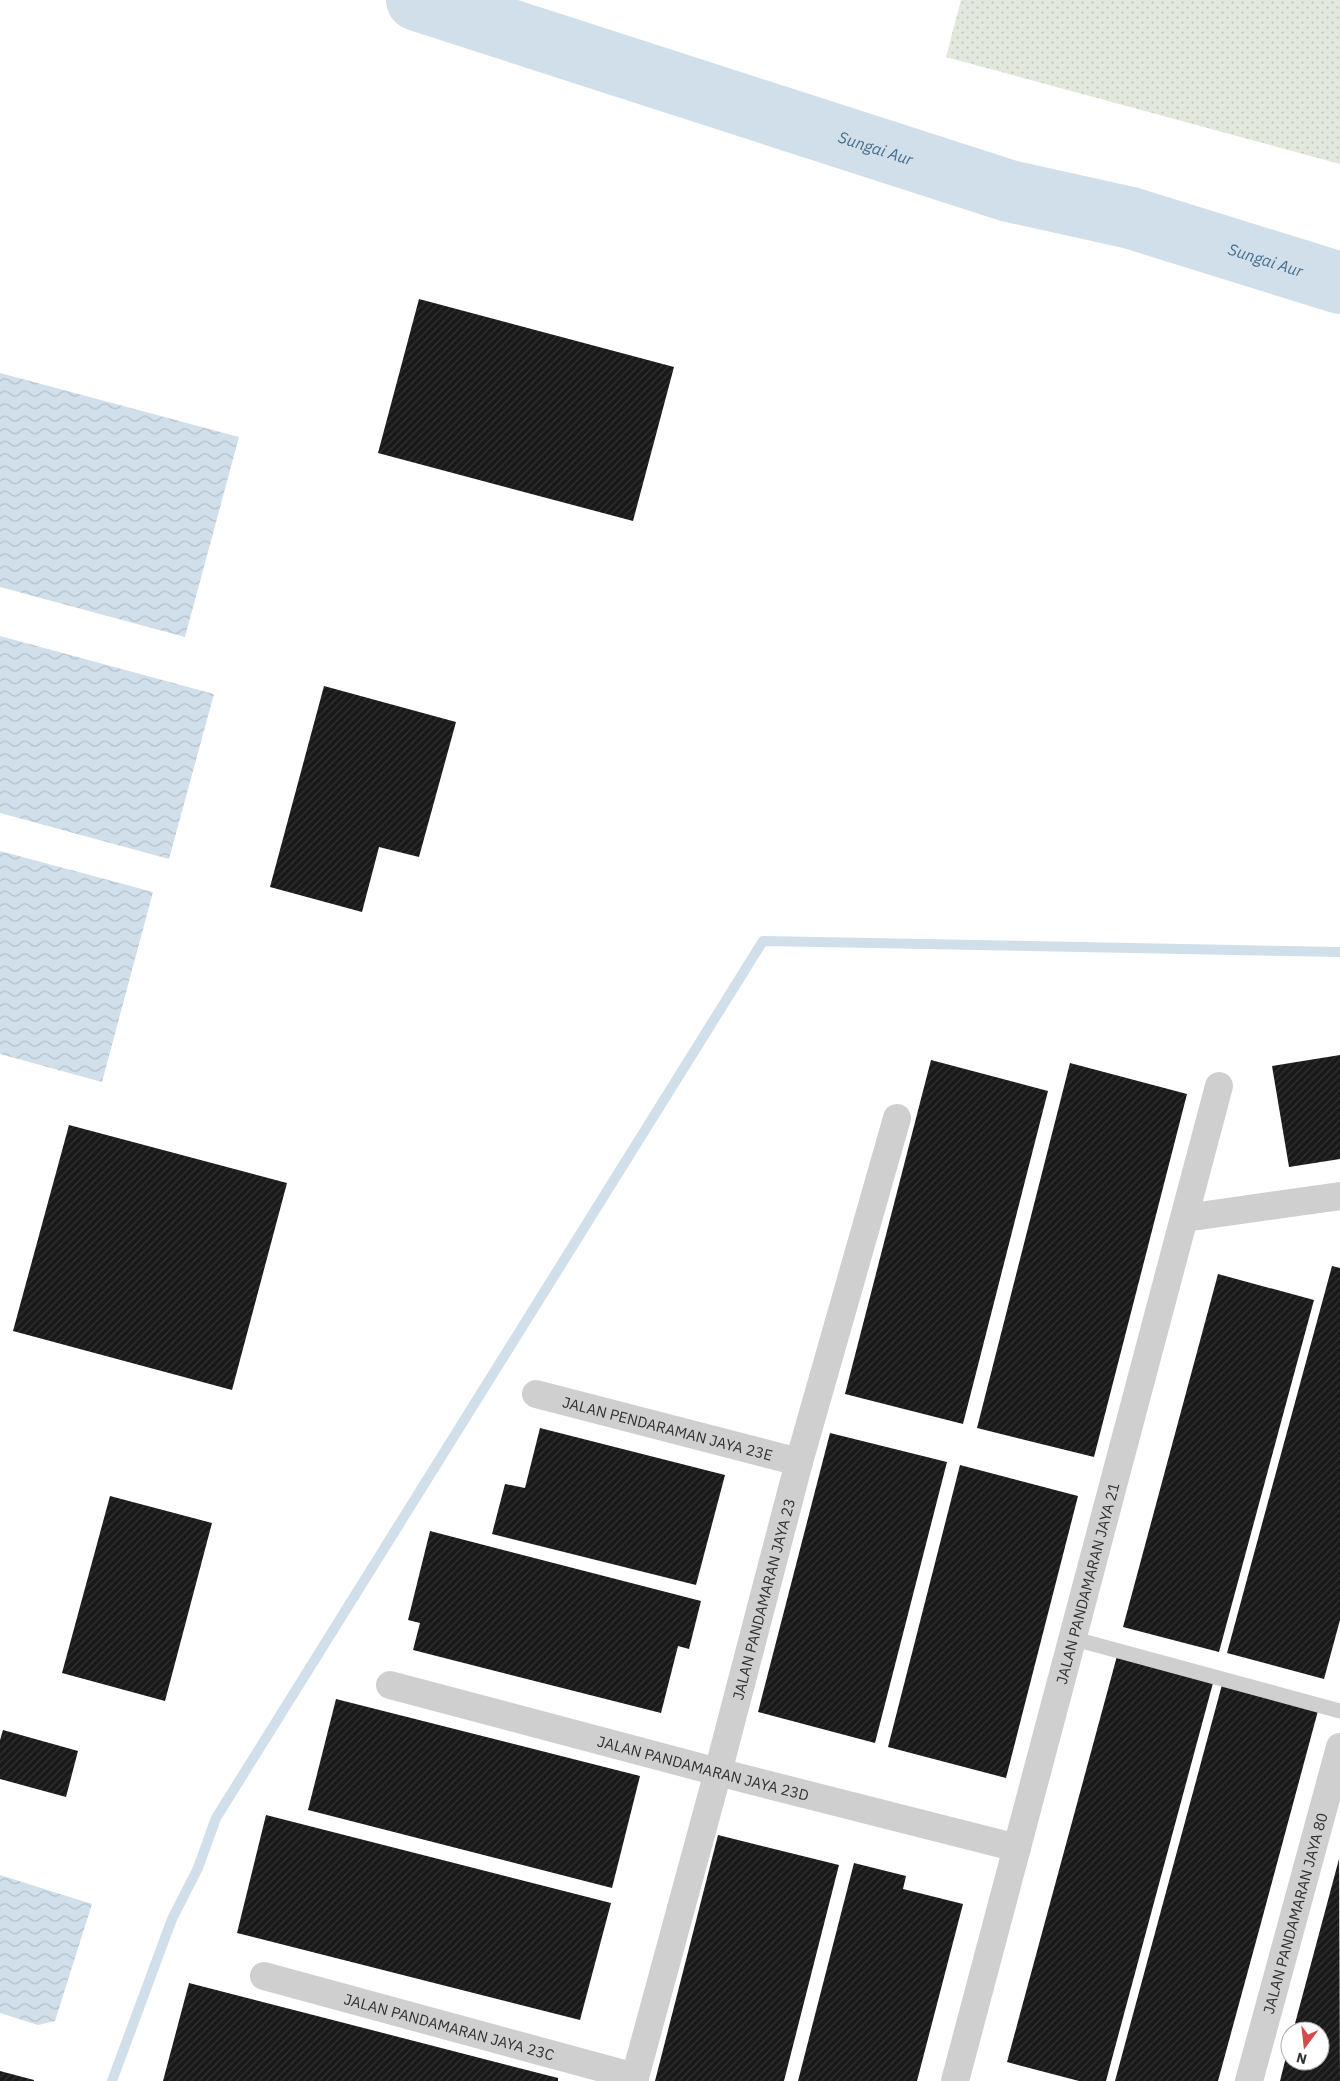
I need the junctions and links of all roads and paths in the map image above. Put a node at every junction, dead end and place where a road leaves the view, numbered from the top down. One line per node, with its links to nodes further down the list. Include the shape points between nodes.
1 (1219, 1086): 4 (street, JALAN PANDAMARAN JAYA 21)
2 (897, 1118): 6 (street, JALAN PANDAMARAN JAYA 23)
3 (1340, 1196): 4 (street)
4 (1185, 1218): 7 (street, JALAN PANDAMARAN JAYA 21)
5 (536, 1394): 6 (street, JALAN PENDARAMAN JAYA 23E)
6 (799, 1462): 11 (street, JALAN PANDAMARAN JAYA 23)
7 (1071, 1638): 9 (lane); 12 (street, JALAN PANDAMARAN JAYA 21)
8 (390, 1684): 11 (street, JALAN PANDAMARAN JAYA 23D)
9 (1340, 1711)
10 (1340, 1747): 16 (street, JALAN PANDAMARAN JAYA 80)
11 (718, 1772): 12 (street, JALAN PANDAMARAN JAYA 23D); 14 (street, JALAN PANDAMARAN JAYA 23)
12 (1017, 1848): 15 (street, JALAN PANDAMARAN JAYA 21)
13 (264, 1976): 14 (street, JALAN PANDAMARAN JAYA 23C)
14 (634, 2079)
15 (955, 2081)
16 (1249, 2081)

